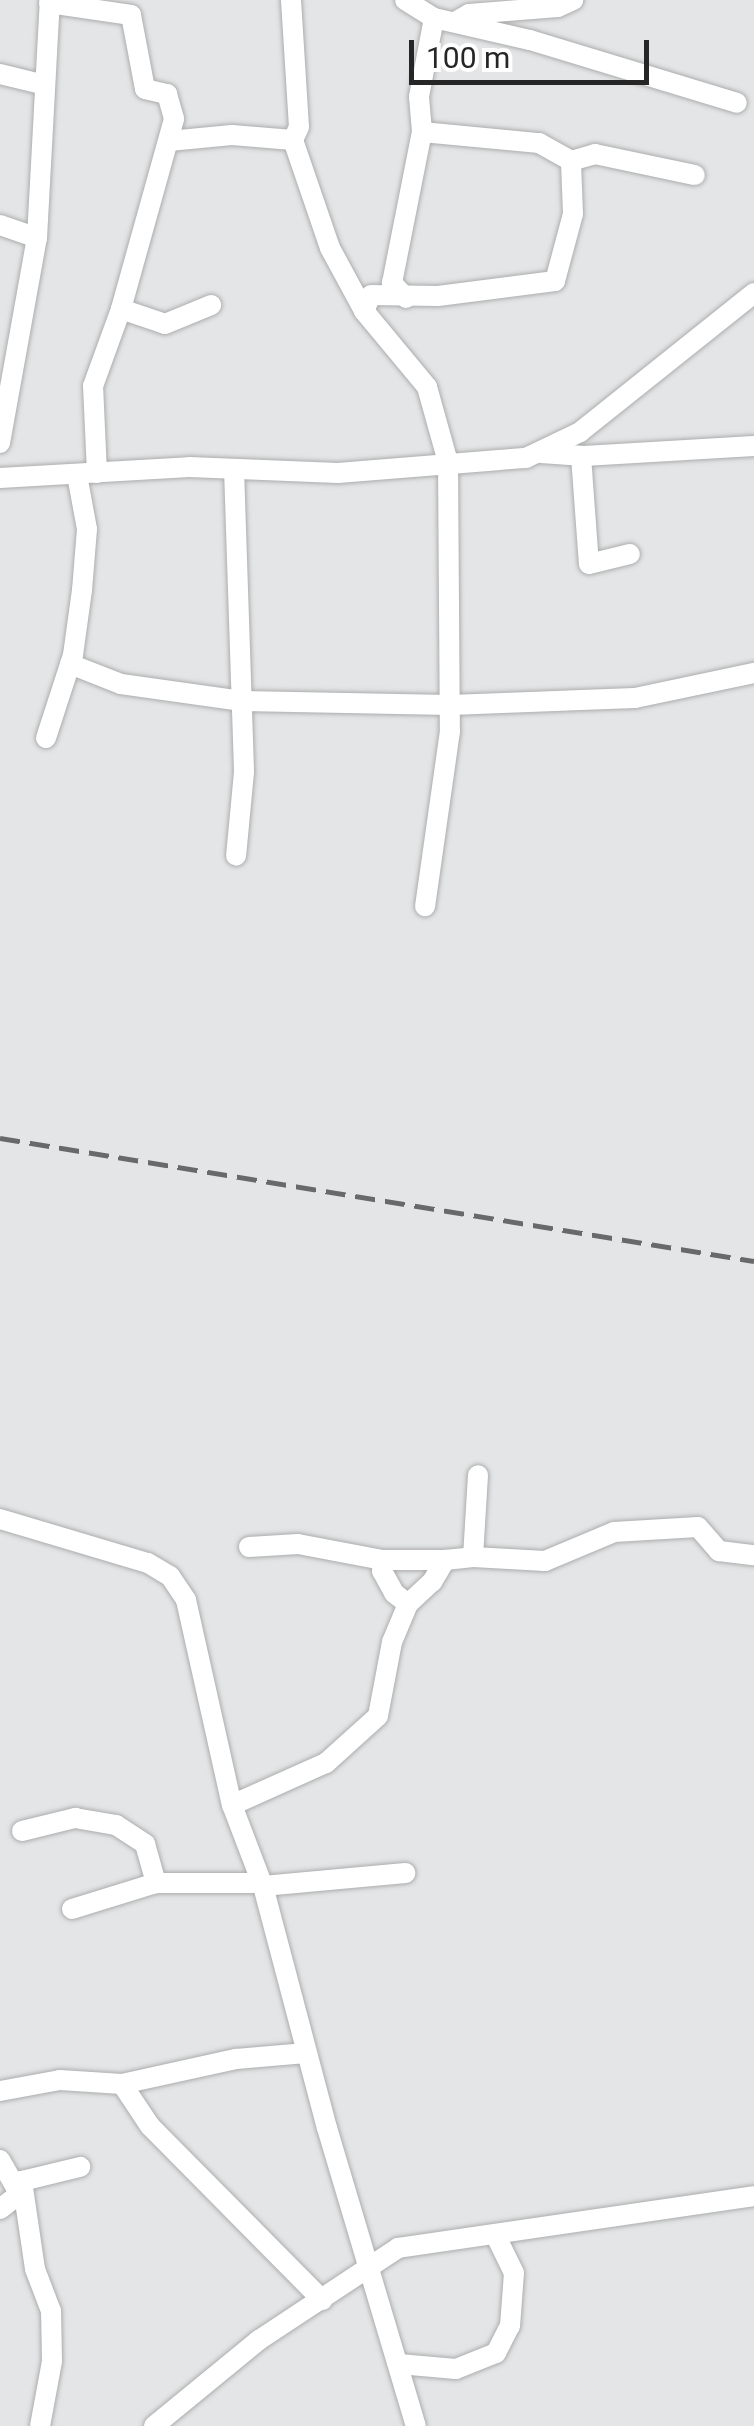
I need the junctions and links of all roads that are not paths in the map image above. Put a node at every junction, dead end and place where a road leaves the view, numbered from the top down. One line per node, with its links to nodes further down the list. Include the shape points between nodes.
1 (292, 0): 10 (street, via 299,127)
2 (405, 0): 5 (street)
3 (573, 0): 5 (street)
4 (50, 1): 7 (street); 11 (street, via 131,15 145,89 167,94 174,119)
5 (445, 20): 8 (street); 9 (street, via 418,96)
6 (0, 74): 7 (street)
7 (44, 85): 15 (street)
8 (737, 103)
9 (422, 132): 12 (street, via 539,143); 17 (street, via 392,283)
10 (294, 140): 11 (street, via 232,135); 20 (street, via 330,248)
11 (169, 141): 19 (street)
12 (571, 161): 13 (street, via 595,154); 17 (street, via 573,214 555,282)
13 (695, 175)
14 (0, 226): 15 (street)
15 (37, 238): 21 (street)
16 (754, 293): 23 (street, via 580,432)
17 (406, 298): 20 (street, via 372,295)
18 (210, 304): 19 (street, via 166,324)
19 (121, 309): 27 (street, via 93,386)
20 (364, 311): 25 (street, via 427,387)
21 (0, 443)
22 (754, 446): 24 (street)
23 (539, 453): 24 (street); 25 (street)
24 (581, 456): 29 (street, via 589,564)
25 (448, 462): 26 (street, via 338,473); 33 (street)
26 (234, 469): 27 (street); 32 (street)
27 (87, 474): 28 (street); 30 (street)
28 (0, 478)
29 (630, 554)
30 (70, 664): 32 (street, via 121,684); 34 (street)
31 (754, 673): 33 (street, via 635,698)
32 (242, 701): 33 (street); 35 (street)
33 (450, 706): 36 (street)
34 (46, 738)
35 (236, 856)
36 (424, 906)
37 (478, 1476): 41 (street)
38 (0, 1519): 45 (street, via 111,1550 170,1576 186,1600)
39 (249, 1547): 42 (street, via 298,1544)
40 (754, 1555): 41 (street, via 719,1551 698,1527 614,1532 545,1561)
41 (473, 1557): 43 (street)
42 (383, 1560): 43 (street); 44 (street, via 394,1593)
43 (445, 1560): 44 (street)
44 (408, 1604): 45 (street, via 371,1724 326,1763)
45 (232, 1805): 49 (street)
46 (22, 1831): 48 (street, via 75,1818 116,1825 144,1844)
47 (405, 1872): 49 (street)
48 (156, 1883): 49 (street); 50 (street)
49 (262, 1884): 51 (street)
50 (72, 1909)
51 (306, 2053): 52 (street, via 236,2059); 60 (street)
52 (122, 2084): 53 (street, via 60,2080); 61 (street, via 150,2126)
53 (0, 2091)
54 (0, 2160): 56 (street)
55 (80, 2167): 56 (street)
56 (22, 2187): 58 (street); 63 (street, via 35,2269 51,2311 52,2361)
57 (754, 2196): 59 (street)
58 (0, 2208)
59 (494, 2234): 60 (street, via 411,2244); 62 (street, via 514,2274 510,2326 496,2352 456,2369)
60 (371, 2267): 61 (street); 62 (street)
61 (322, 2300): 64 (street, via 259,2340)
62 (399, 2364): 65 (street)
63 (39, 2425)
64 (154, 2426)
65 (416, 2426)

